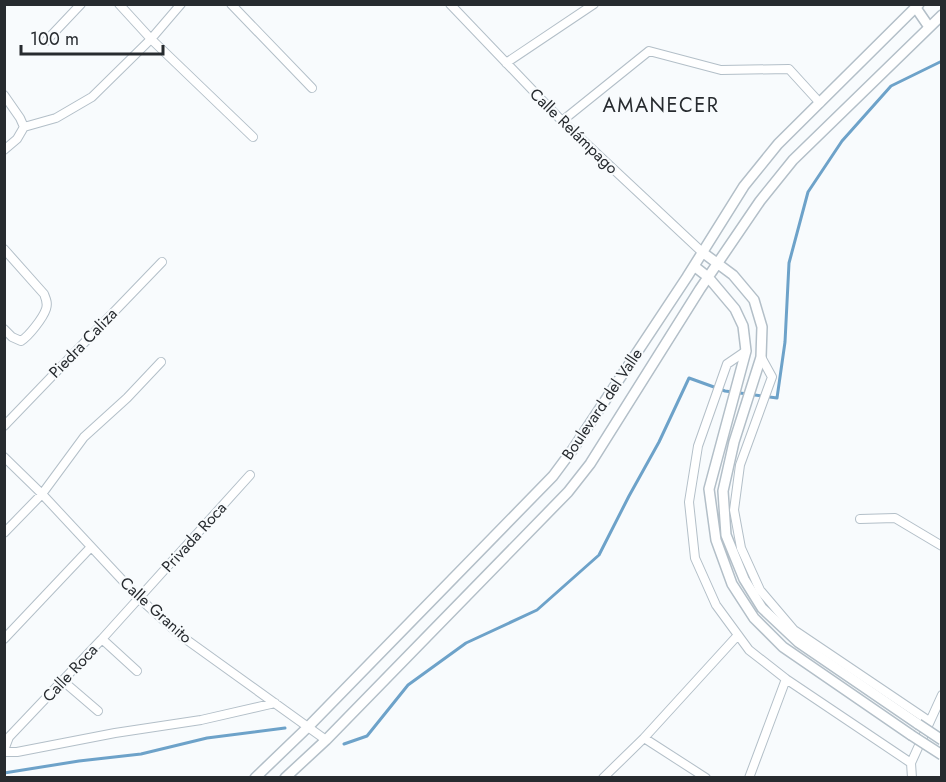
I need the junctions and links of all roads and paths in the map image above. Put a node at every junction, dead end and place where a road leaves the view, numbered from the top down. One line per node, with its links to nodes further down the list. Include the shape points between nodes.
1 (81, 4): 11 (street)
2 (119, 4): 10 (street)
3 (181, 4): 10 (street)
4 (231, 4): 13 (street)
5 (450, 4): 12 (street, Calle Relámpago)
6 (594, 4): 12 (street)
7 (917, 6): 9 (street); 15 (street, Boulevard del Valle)
8 (942, 15): 9 (street, Boulevard del Valle)
9 (929, 27): 23 (street, Boulevard del Valle, via 793,160)
10 (150, 39): 17 (street, via 92,97 56,118); 18 (street)
11 (46, 41)
12 (506, 63): 16 (street, Calle Relámpago)
13 (312, 88)
14 (4, 95): 17 (street)
15 (820, 103): 16 (street, via 789,69 721,70 649,51); 21 (street, Boulevard del Valle, via 778,144 744,186)
16 (562, 121): 21 (street, Calle Relámpago)
17 (24, 127): 19 (street)
18 (253, 138)
19 (4, 150)
20 (4, 249): 26 (street, via 44,294 47,303 28,337 21,341)
21 (702, 252): 23 (street); 24 (street, Boulevard del Valle)
22 (162, 262): 30 (street, Piedra Caliza)
23 (717, 264): 25 (street, Boulevard del Valle); 28 (street, via 733,275 754,300 762,327)
24 (694, 266): 25 (street); 49 (street, Boulevard del Valle, via 553,476)
25 (708, 277): 27 (street, via 735,309 743,326); 51 (street, Boulevard del Valle, via 590,464 568,492)
26 (4, 329)
27 (746, 351): 39 (street, via 727,364 698,446 689,502 695,558 716,605); 54 (street, bridge, via 709,489 717,540 732,584 754,618 783,647)
28 (761, 357): 48 (street, via 772,377 740,465 734,510 741,548 760,590 794,630); 52 (street, bridge, via 723,492 726,535 744,579 762,608 798,642)
29 (161, 362): 33 (street, via 84,437)
30 (4, 426)
31 (4, 457): 33 (street, Calle Granito)
32 (250, 475): 38 (street, Privada Roca)
33 (42, 494): 35 (street); 36 (street, Calle Granito)
34 (860, 519): 37 (street, via 896,518)
35 (4, 533)
36 (91, 546): 38 (street, Calle Granito); 40 (street)
37 (942, 546)
38 (138, 598): 41 (street, Calle Roca); 46 (street, Calle Granito, via 180,635)
39 (738, 635): 43 (street, via 749,650); 50 (street)
40 (4, 639)
41 (102, 639): 42 (street); 44 (street, Calle Roca)
42 (137, 671)
43 (786, 679): 55 (street); 60 (street)
44 (63, 681): 47 (street); 53 (street, Calle Roca, via 9,737)
45 (942, 695): 48 (street)
46 (275, 703): 49 (street, Calle Granito); 53 (street, via 17,753)
47 (98, 711)
48 (929, 721): 55 (street)
49 (308, 727): 51 (street, Calle Granito); 56 (street, Boulevard del Valle)
50 (644, 738): 58 (street); 59 (street)
51 (326, 740): 57 (street, Boulevard del Valle)
52 (942, 740)
53 (4, 751)
54 (942, 755)
55 (911, 763): 61 (street)
56 (255, 777)
57 (285, 777)
58 (603, 777)
59 (706, 777)
60 (749, 777)
61 (912, 777)

